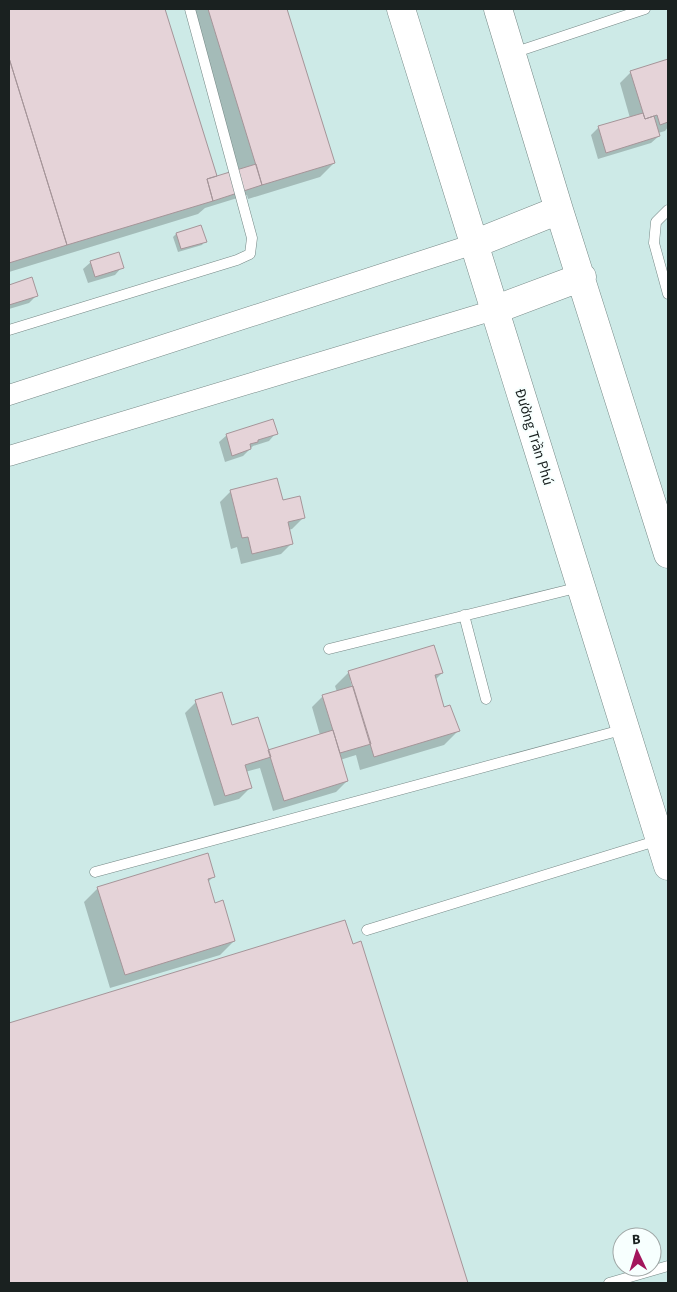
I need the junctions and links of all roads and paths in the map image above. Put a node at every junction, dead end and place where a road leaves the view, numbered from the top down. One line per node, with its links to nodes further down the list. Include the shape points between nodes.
1 (190, 9): 12 (lane, via 252,238 250,254)
2 (401, 9): 8 (main road, Đường Trần Phú)
3 (498, 9): 5 (main road)
4 (645, 9): 5 (lane)
5 (512, 53): 6 (main road)
6 (560, 210): 8 (main road); 9 (main road)
7 (668, 210): 10 (lane, via 656,222 654,243)
8 (474, 244): 11 (main road, Đường Trần Phú); 13 (street)
9 (582, 277): 11 (main road); 15 (main road)
10 (668, 294)
11 (494, 310): 14 (street); 16 (main road, Đường Trần Phú)
12 (9, 330)
13 (9, 395)
14 (9, 456)
15 (668, 554)
16 (581, 587): 17 (lane); 20 (main road, Đường Trần Phú)
17 (464, 615): 18 (lane); 19 (lane)
18 (329, 649)
19 (486, 699)
20 (626, 728): 21 (main road, Đường Trần Phú); 23 (lane)
21 (660, 839): 22 (main road, Đường Trần Phú); 24 (lane)
22 (668, 866)
23 (95, 872)
24 (366, 930)
25 (668, 1266): 26 (lane)
26 (609, 1283)

